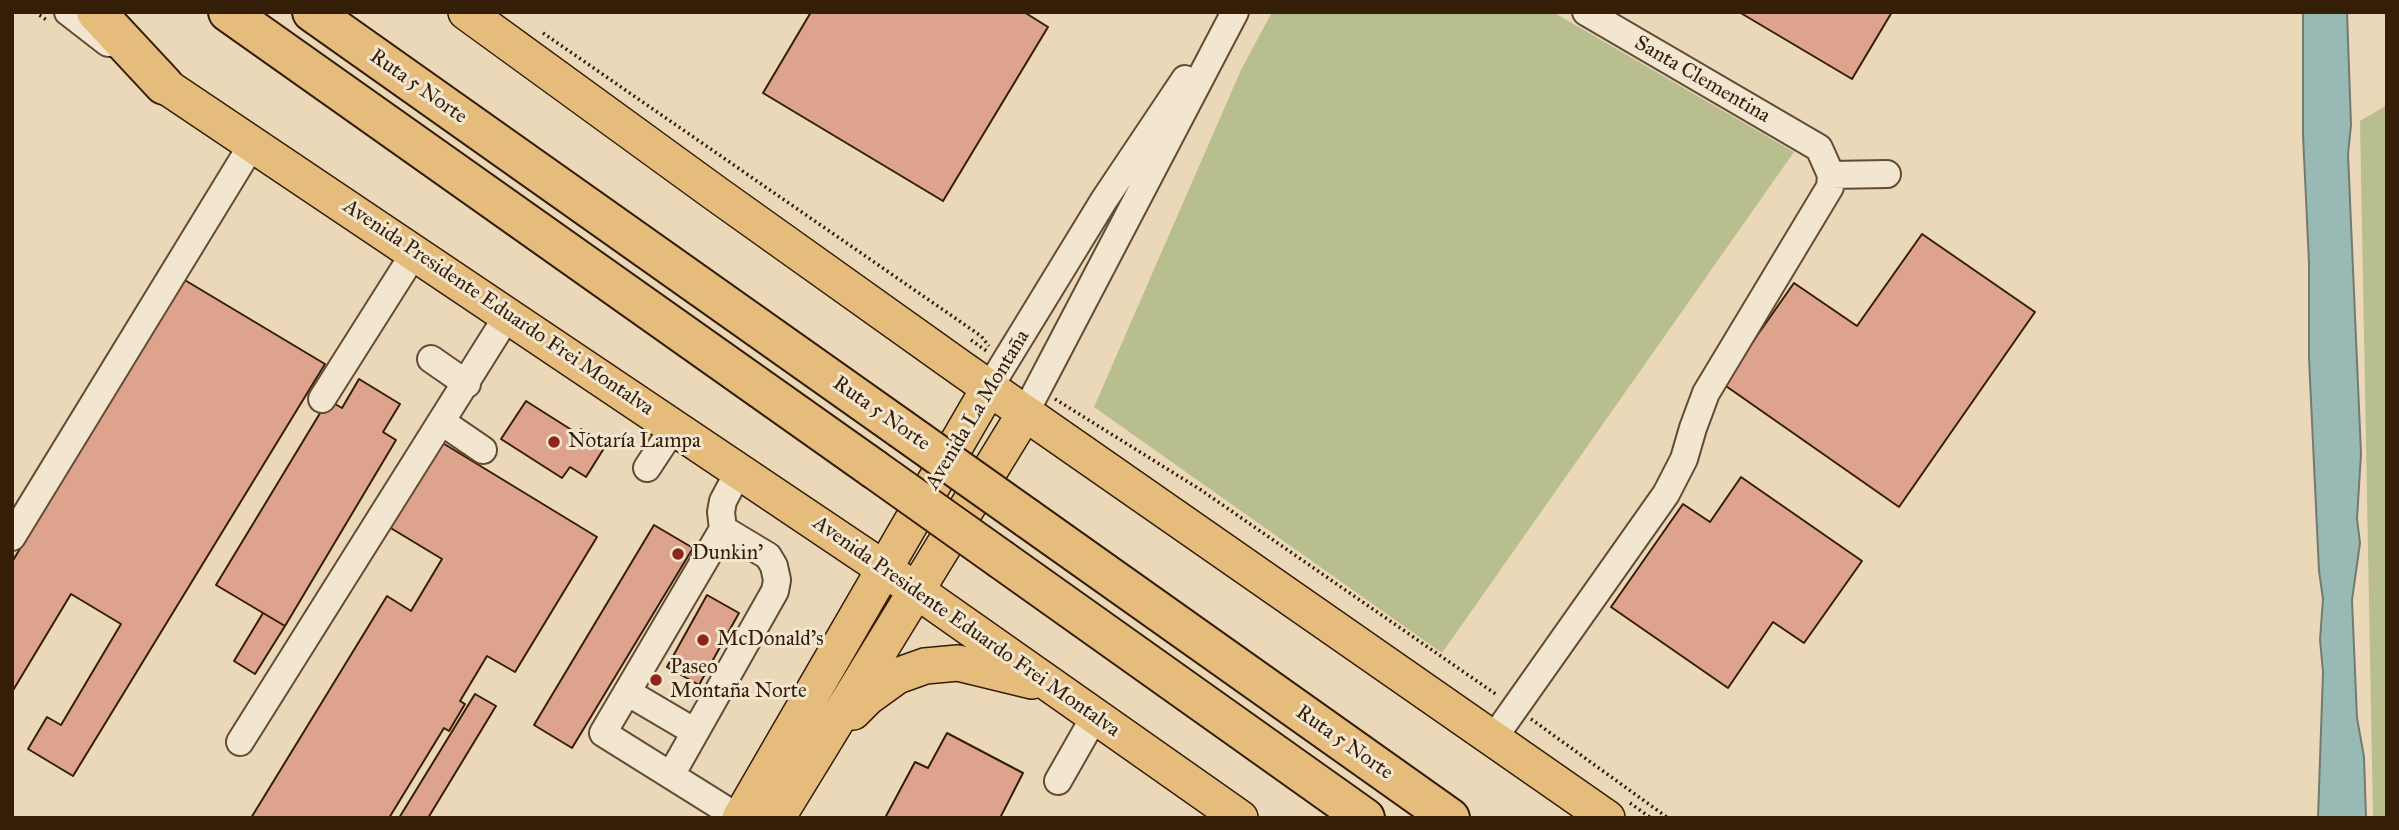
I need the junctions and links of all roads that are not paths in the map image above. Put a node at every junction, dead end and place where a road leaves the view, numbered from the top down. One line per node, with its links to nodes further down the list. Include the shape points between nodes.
1 (68, 12): 8 (street, Avenida Presidente Eduardo Frei Montalva)
2 (96, 12): 8 (highway)
3 (228, 12): 40 (highway, bridge)
4 (312, 12): 41 (highway, Ruta 5 Norte, bridge)
5 (466, 12): 15 (main road, via 726,201)
6 (1234, 12): 15 (street, Avenida La Montaña, via 1104,200); 18 (street, Avenida La Montaña)
7 (1586, 12): 11 (street, Santa Clementina, via 1819,148)
8 (164, 85): 9 (main road, Avenida Presidente Eduardo Frei Montalva)
9 (253, 143): 12 (main road, Avenida Presidente Eduardo Frei Montalva); 25 (street)
10 (1887, 174): 11 (street)
11 (1831, 175): 32 (street, via 1825,197 1706,393 1684,459 1665,494)
12 (415, 252): 13 (main road, Avenida Presidente Eduardo Frei Montalva); 17 (street)
13 (508, 315): 16 (street); 20 (main road, Avenida Presidente Eduardo Frei Montalva)
14 (431, 359): 16 (street)
15 (997, 376): 18 (main road); 26 (main road, Avenida La Montaña)
16 (467, 384): 19 (street)
17 (322, 399)
18 (1032, 401): 27 (main road, Avenida La Montaña); 32 (main road)
19 (442, 422): 21 (street); 33 (street)
20 (674, 427): 22 (street); 23 (main road, Avenida Presidente Eduardo Frei Montalva)
21 (483, 450)
22 (647, 468)
23 (739, 471): 24 (street, via 723,501); 26 (main road, Avenida Presidente Eduardo Frei Montalva)
24 (723, 529): 29 (street); 31 (street, via 768,556 777,580)
25 (12, 537)
26 (885, 570): 27 (main road, Avenida Presidente Eduardo Frei Montalva); 37 (main road, Avenida La Montaña)
27 (917, 591): 28 (main road, Avenida Presidente Eduardo Frei Montalva); 34 (main road, Avenida La Montaña)
28 (1055, 688): 30 (main road, Avenida Presidente Eduardo Frei Montalva); 34 (main road, via 958,663 912,669 868,697)
29 (627, 692): 31 (street); 35 (street, via 603,733)
30 (1094, 716): 36 (street); 39 (main road, Avenida Presidente Eduardo Frei Montalva)
31 (695, 732): 35 (street)
32 (1493, 739): 42 (main road)
33 (240, 742)
34 (816, 754): 38 (main road, Avenida La Montaña)
35 (671, 775): 37 (street)
36 (1058, 781)
37 (740, 818)
38 (777, 818)
39 (1240, 818)
40 (1365, 818)
41 (1450, 818)
42 (1607, 818)

